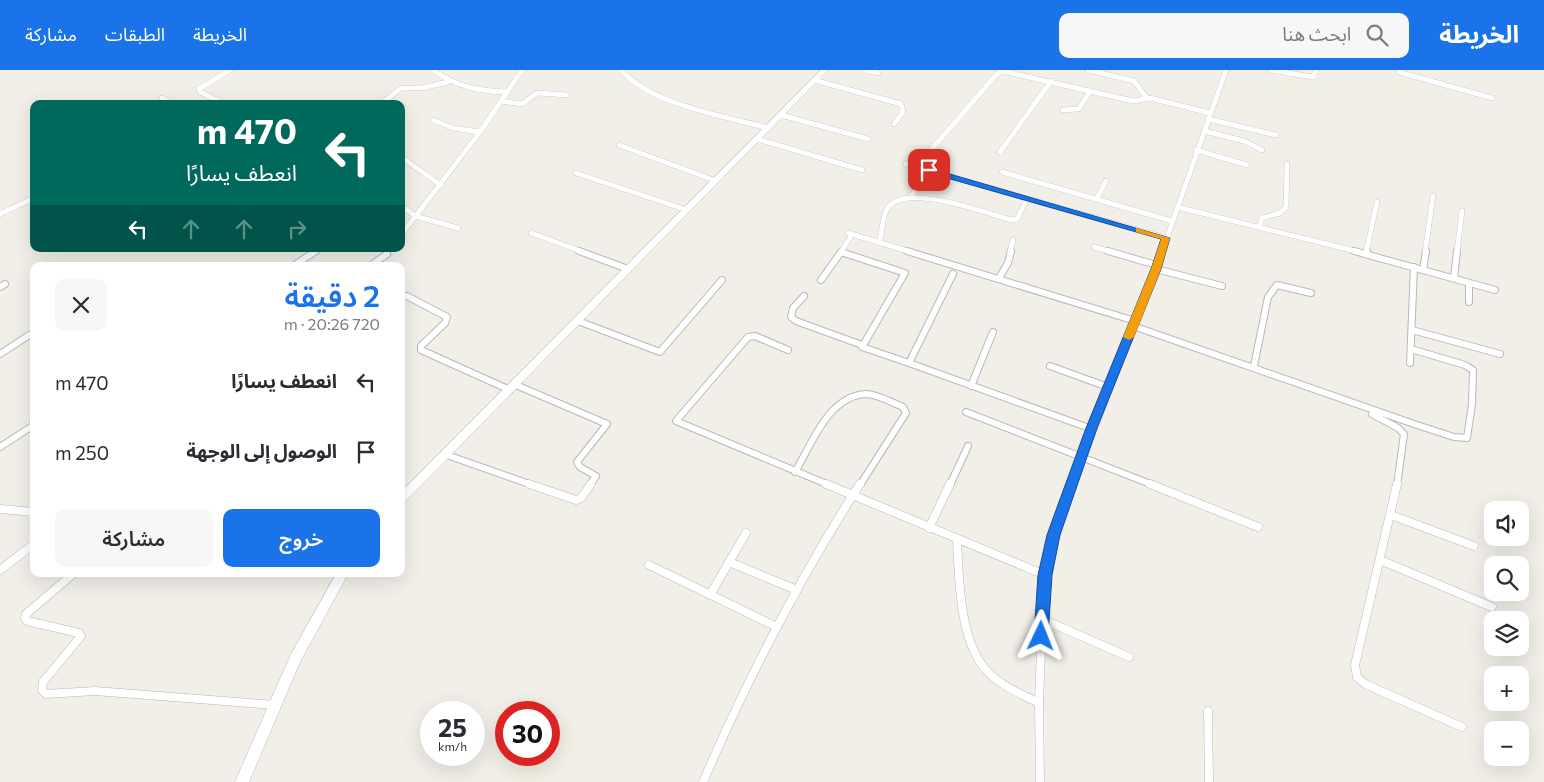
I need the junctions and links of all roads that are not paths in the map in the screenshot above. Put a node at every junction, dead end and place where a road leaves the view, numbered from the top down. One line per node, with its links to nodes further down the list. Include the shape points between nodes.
1 (230, 70): 24 (street, via 199,89)
2 (433, 70): 16 (street)
3 (522, 70): 18 (street)
4 (621, 70): 32 (street, via 655,95)
5 (825, 70): 13 (street)
6 (865, 70): 12 (street)
7 (1088, 70): 20 (street, via 1134,81)
8 (1226, 70): 29 (street)
9 (1270, 70): 10 (street, via 1313,78)
10 (1316, 70)
11 (1399, 71): 14 (street); 22 (street)
12 (878, 74)
13 (814, 80): 28 (street); 31 (street, via 901,104 903,112)
14 (1398, 80)
15 (1052, 81): 17 (street); 39 (street, via 1007,71 999,73); 42 (street)
16 (448, 82): 18 (street, via 472,91); 25 (street, via 401,88)
17 (1090, 90): 20 (street, via 1133,101); 27 (street, via 1080,109)
18 (507, 92): 26 (street)
19 (567, 95): 26 (street, via 537,93 522,104)
20 (1146, 97): 29 (street)
21 (162, 98): 23 (street)
22 (1492, 98)
23 (166, 100)
24 (217, 100)
25 (386, 100)
26 (501, 101): 34 (street)
27 (1063, 110)
28 (781, 114): 32 (street); 36 (street)
29 (1209, 116): 33 (street); 35 (street)
30 (433, 120): 34 (street, via 453,128)
31 (894, 124)
32 (768, 128): 37 (street)
33 (1204, 130): 40 (street); 41 (street, via 1244,141)
34 (480, 132): 53 (street)
35 (1276, 135)
36 (868, 138)
37 (757, 139): 47 (street); 51 (street)
38 (619, 145): 51 (street)
39 (931, 150)
40 (1196, 150): 46 (street); 60 (street)
41 (1262, 150)
42 (1000, 152)
43 (405, 160): 53 (street)
44 (906, 164): 48 (street)
45 (1287, 164): 67 (street, via 1286,207 1280,213 1262,218)
46 (1247, 165)
47 (862, 170)
48 (929, 170): 54 (street); 57 (street)
49 (1002, 172): 56 (street)
50 (576, 173): 62 (street)
51 (716, 181): 62 (street)
52 (1106, 181): 56 (street)
53 (441, 185): 65 (street)
54 (912, 195): 57 (street, via 1011,220 1017,219); 73 (street, via 899,198 886,209)
55 (1433, 196): 84 (street)
56 (1097, 198): 66 (street)
57 (1027, 199): 71 (street)
58 (30, 201): 64 (street)
59 (1376, 202): 78 (street)
60 (1177, 207): 66 (street); 67 (street)
61 (405, 209): 65 (street)
62 (687, 210): 83 (street)
63 (1462, 210): 87 (street)
64 (0, 214)
65 (415, 216): 68 (street); 69 (street)
66 (1172, 221): 71 (street)
67 (1259, 226): 78 (street)
68 (405, 228)
69 (458, 228)
70 (530, 233): 83 (street)
71 (1166, 238): 81 (street)
72 (1013, 240): 86 (street, via 1008,264)
73 (879, 242): 76 (street, via 849,235); 86 (street)
74 (1094, 247): 81 (street)
75 (314, 252): 79 (street)
76 (841, 252): 89 (street); 102 (street, via 903,271 906,275)
77 (387, 254): 80 (street)
78 (1366, 254): 82 (street)
79 (298, 262)
80 (376, 262)
81 (1156, 267): 91 (street); 98 (street)
82 (1414, 267): 84 (street); 99 (street)
83 (628, 269): 97 (street)
84 (1423, 270): 87 (street)
85 (953, 274): 107 (street)
86 (999, 278): 98 (street)
87 (1454, 278): 90 (street)
88 (722, 280): 97 (street, via 660,352)
89 (821, 280)
90 (1469, 283): 92 (street); 96 (street)
91 (1222, 286)
92 (1495, 290)
93 (1311, 293): 110 (street, via 1286,286 1272,288)
94 (407, 296): 113 (street, via 447,317 445,323 421,346 422,350)
95 (804, 296): 102 (street, via 793,308 792,317 796,321)
96 (1469, 302)
97 (578, 321): 113 (street)
98 (1134, 324): 110 (street); 112 (street)
99 (1412, 330): 103 (street); 106 (street)
100 (993, 332): 111 (street)
101 (30, 334): 105 (street)
102 (862, 345): 107 (street)
103 (1411, 349): 108 (street); 114 (street, via 1473,370 1467,438 1454,438)
104 (788, 350): 122 (street, via 755,336 748,337 676,421)
105 (1, 351)
106 (1500, 354)
107 (909, 363): 111 (street)
108 (1410, 363)
109 (1050, 366): 112 (street)
110 (1254, 366): 114 (street)
111 (971, 386): 117 (street)
112 (1108, 387): 117 (street)
113 (513, 388): 120 (street); 120 (street, via 607,424 577,462 596,476 581,498 576,500)
114 (1361, 407): 127 (street, via 1404,434)
115 (966, 412): 121 (street)
116 (30, 428): 119 (street)
117 (1092, 428): 121 (street)
118 (968, 446): 129 (street)
119 (0, 447)
120 (444, 454): 123 (street)
121 (1082, 456): 128 (street); 138 (street, via 1054,535)
122 (795, 472): 124 (street); 124 (street, via 831,411 844,400 867,394 903,407 906,413)
123 (405, 495)
124 (853, 496): 129 (street); 141 (street)
125 (0, 509): 126 (street)
126 (30, 512)
127 (1391, 516): 132 (street); 134 (street)
128 (1258, 527)
129 (929, 528): 131 (street)
130 (746, 532): 135 (street)
131 (957, 539): 138 (street); 147 (street, via 959,581 978,660 986,671)
132 (1474, 546)
133 (30, 547): 137 (street)
134 (1380, 560): 143 (street); 150 (street, via 1364,616 1355,664 1357,677 1365,684)
135 (729, 562): 141 (street); 142 (street)
136 (649, 565): 142 (street)
137 (0, 570)
138 (1045, 575): 144 (street)
139 (69, 577): 148 (street, via 25,618 81,636 43,682 42,690 46,694 96,691)
140 (340, 577): 148 (street, via 300,647)
141 (798, 590): 145 (street)
142 (710, 595): 145 (street)
143 (1492, 607)
144 (1042, 619): 146 (street); 147 (street)
145 (777, 627): 152 (street, via 728,722)
146 (1129, 657)
147 (1039, 703): 153 (street)
148 (275, 705): 151 (street)
149 (1208, 711): 154 (street)
150 (1462, 727)
151 (242, 782)
152 (703, 782)
153 (1040, 782)
154 (1209, 782)

